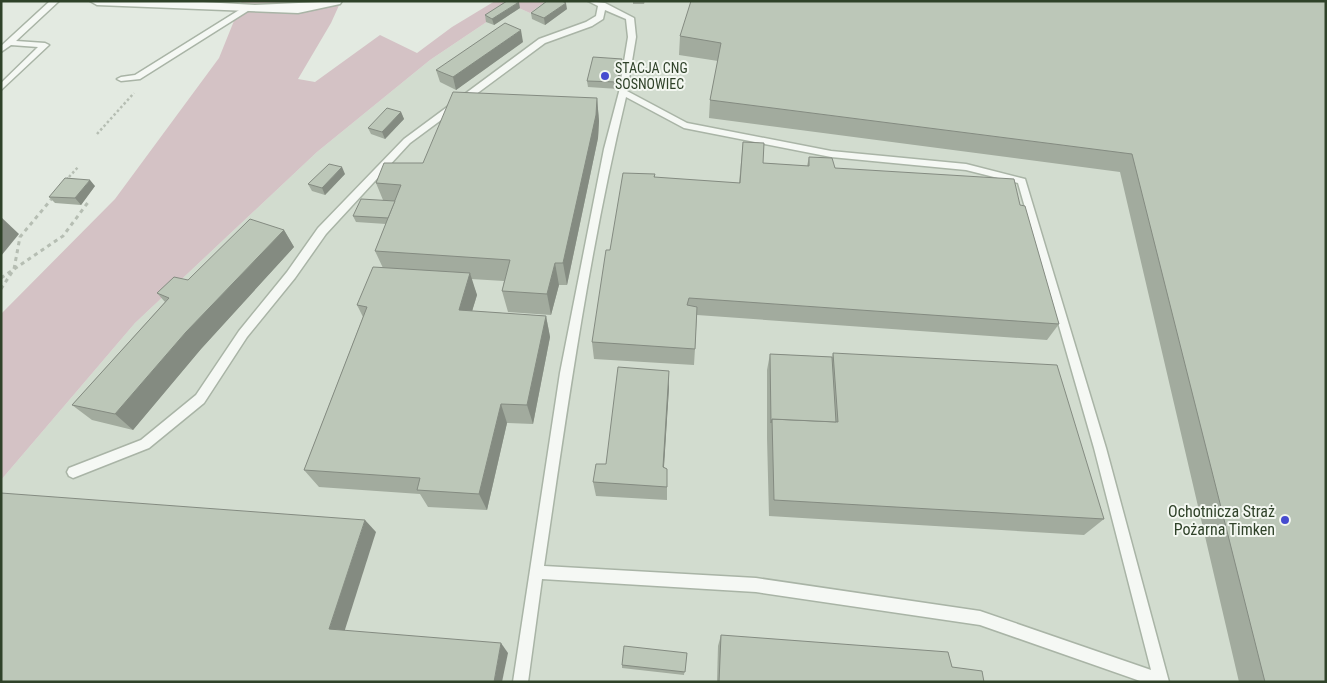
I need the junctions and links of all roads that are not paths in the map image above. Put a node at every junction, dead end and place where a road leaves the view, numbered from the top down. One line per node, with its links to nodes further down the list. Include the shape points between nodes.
1 (55, 1): 6 (lane)
2 (97, 1): 5 (street)
3 (335, 1): 5 (street, via 298,9)
4 (602, 2): 12 (lane, via 630,18 632,37); 13 (lane, via 600,17 542,41 407,141 322,231 243,334 200,399 145,444)
5 (247, 9): 10 (lane, via 137,77)
6 (9, 43): 7 (lane); 9 (lane, via 45,45)
7 (1, 50)
8 (1, 72): 9 (lane)
9 (16, 73): 11 (lane)
10 (121, 79)
11 (1, 88)
12 (623, 92): 14 (lane, via 609,148 566,373); 16 (lane, via 684,125 831,154 966,167 1022,181 1100,448)
13 (73, 472)
14 (537, 572): 15 (lane); 16 (lane, via 756,586 980,618)
15 (520, 682)
16 (1162, 682)

